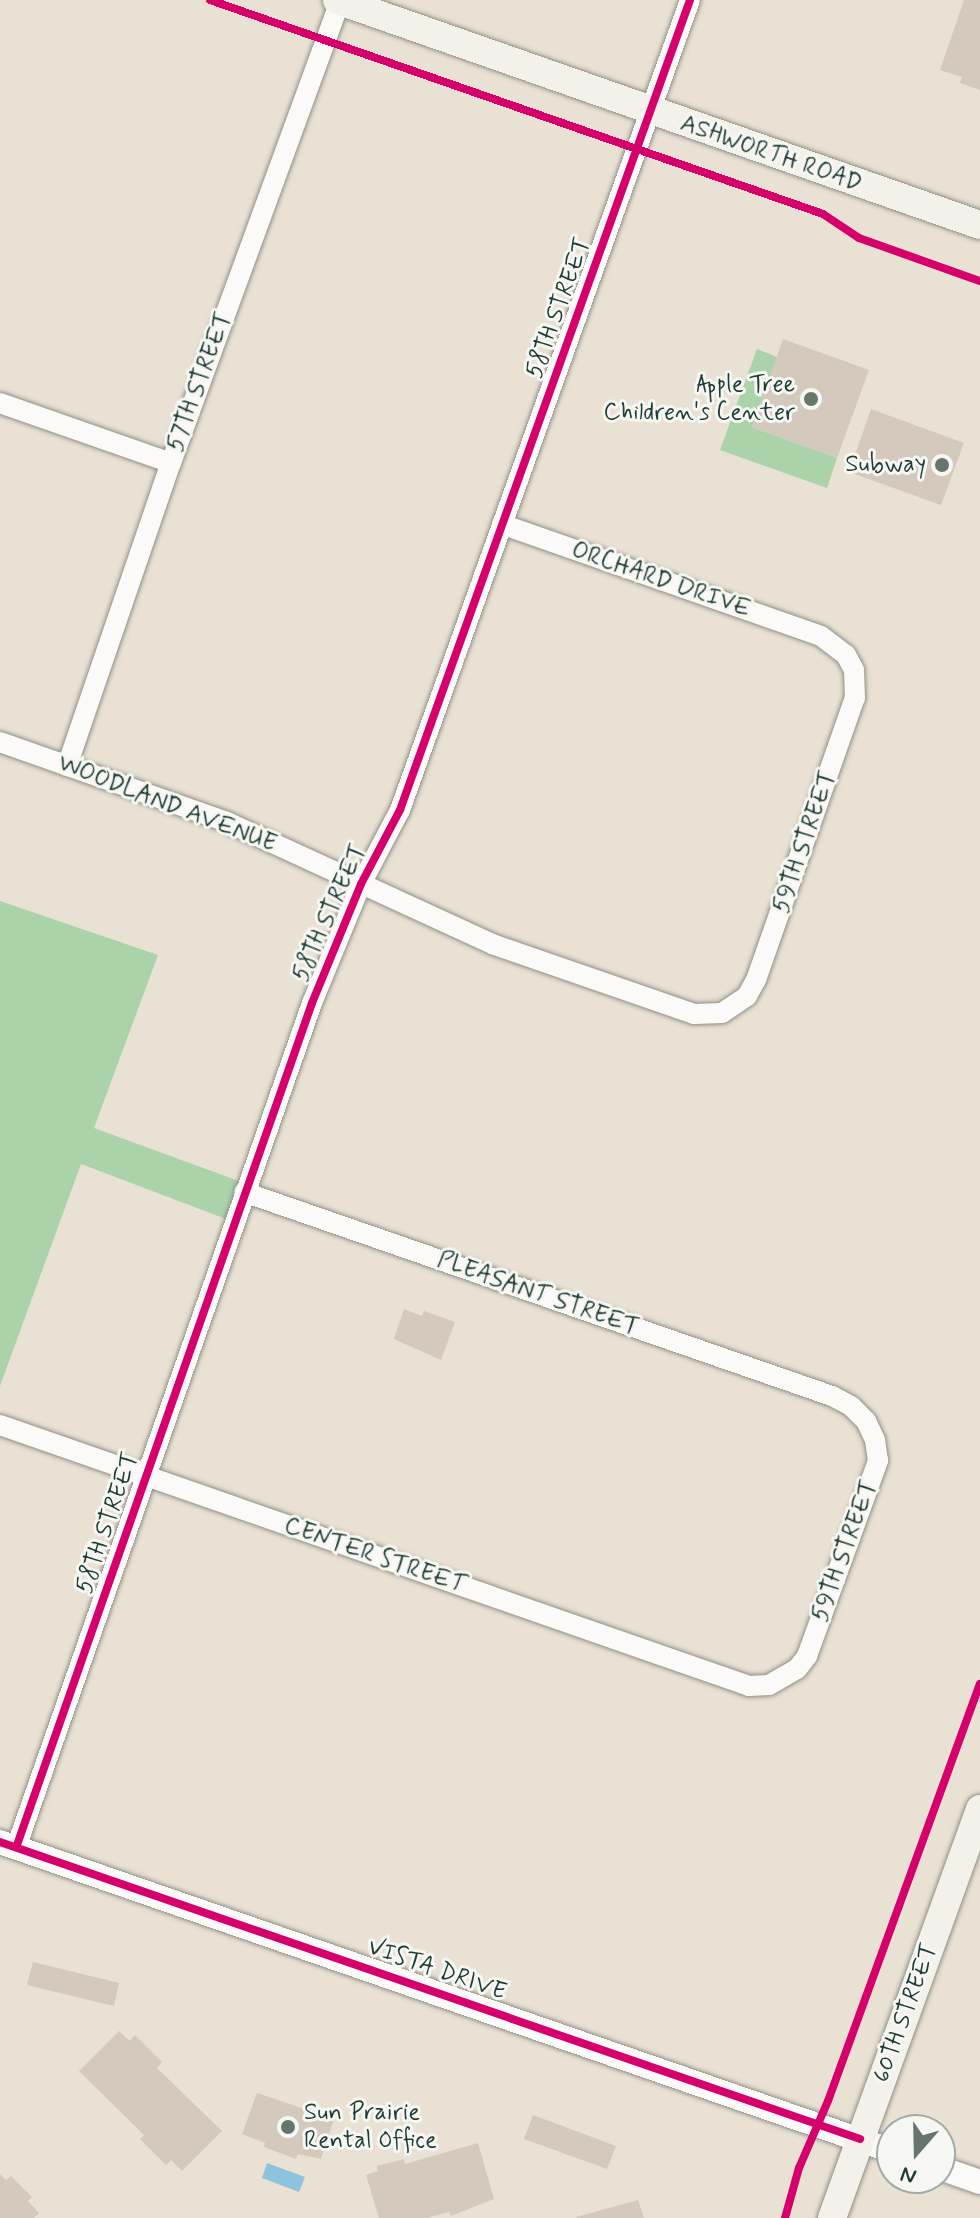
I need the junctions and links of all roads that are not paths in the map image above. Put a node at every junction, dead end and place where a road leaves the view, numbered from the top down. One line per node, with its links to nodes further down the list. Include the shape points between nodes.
1 (338, 0): 3 (main road, ASHWORTH ROAD); 6 (street, 57TH STREET)
2 (690, 0): 3 (street, 58TH STREET)
3 (651, 112): 4 (main road, ASHWORTH ROAD); 7 (street, 58TH STREET)
4 (980, 225)
5 (0, 403): 6 (street)
6 (171, 463): 10 (street, 57TH STREET)
7 (502, 524): 8 (street, ORCHARD DRIVE); 11 (street, 58TH STREET, via 400,810)
8 (821, 636): 12 (street, 59TH STREET, via 846,655 854,670 855,698 756,980 747,996 722,1013)
9 (0, 742): 10 (street, WOODLAND AVENUE)
10 (67, 766): 11 (street, WOODLAND AVENUE, via 227,822)
11 (361, 884): 12 (street, WOODLAND AVENUE, via 492,944); 13 (street, 58TH STREET)
12 (688, 1012)
13 (244, 1192): 14 (street, PLEASANT STREET); 16 (street, 58TH STREET)
14 (832, 1396): 17 (street, 59TH STREET, via 866,1421 878,1461 807,1656 781,1680)
15 (0, 1425): 16 (street, CENTER STREET)
16 (145, 1476): 17 (street, CENTER STREET); 19 (street, 58TH STREET)
17 (749, 1686)
18 (980, 1809): 20 (main road, 60TH STREET)
19 (8, 1843): 20 (street, VISTA DRIVE)
20 (860, 2139): 21 (street, VISTA DRIVE); 24 (main road, 60TH STREET)
21 (876, 2145)
22 (956, 2174): 23 (street)
23 (980, 2182)
24 (832, 2218)

